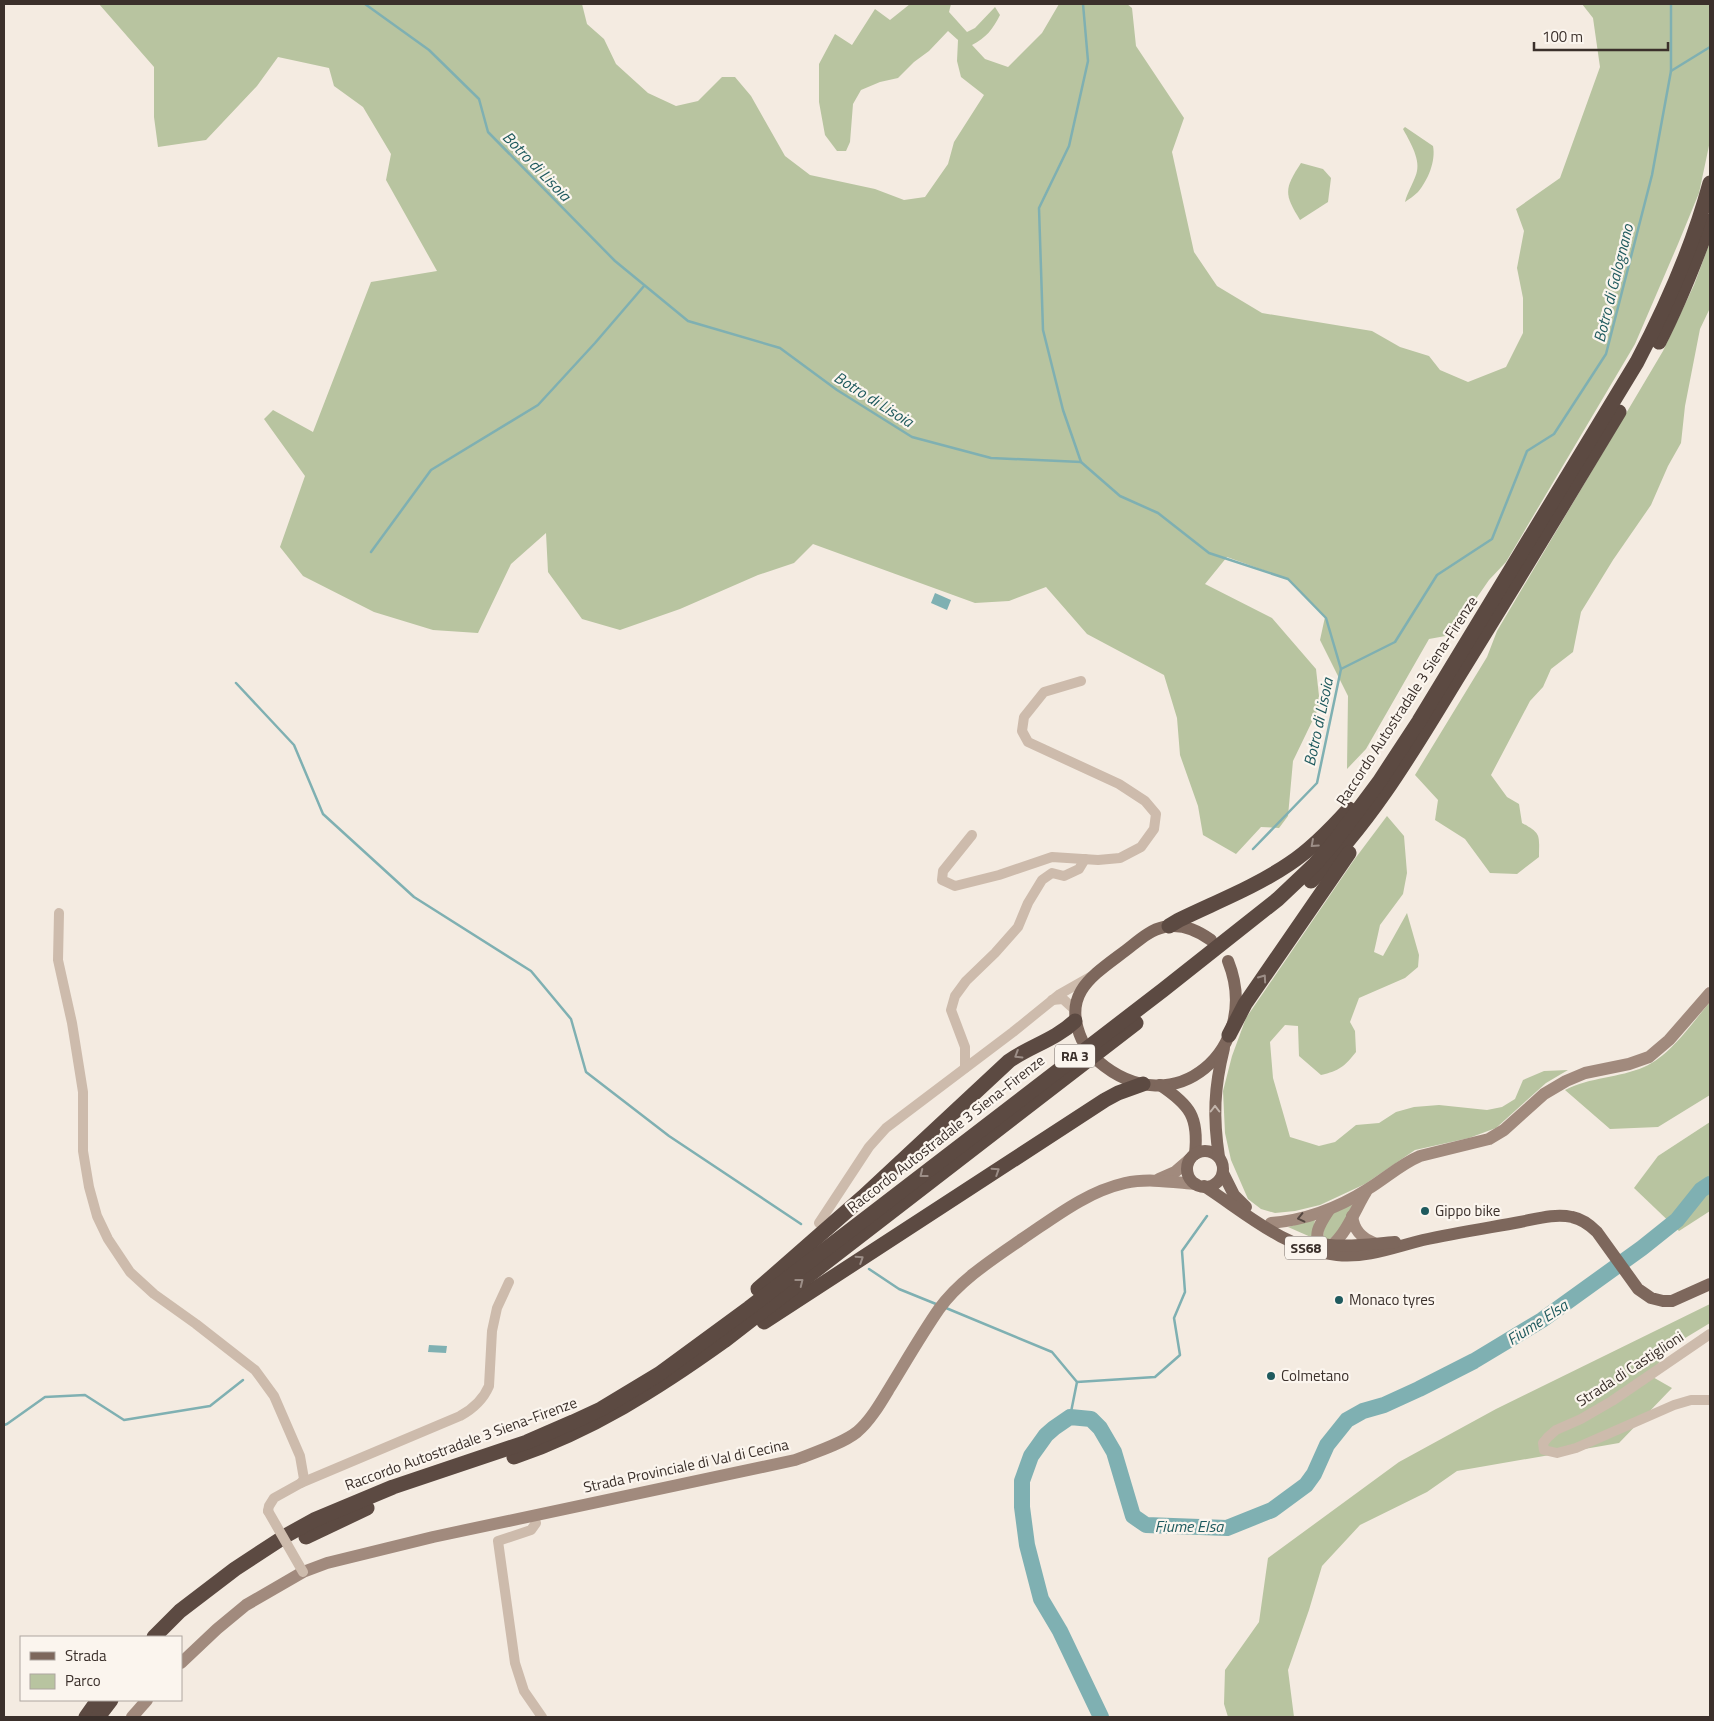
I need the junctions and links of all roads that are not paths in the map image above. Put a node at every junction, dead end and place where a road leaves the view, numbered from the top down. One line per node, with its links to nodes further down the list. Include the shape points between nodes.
1 (1710, 183): 3 (highway, Raccordo Autostradale 3 Siena-Firenze / RA 3, via 1682,267 1646,346)
2 (1710, 221): 4 (highway, Raccordo Autostradale 3 Siena-Firenze / RA 3, via 1672,317 1644,370)
3 (1505, 579): 9 (highway, one-way to 9, via 1484,598 1371,781 1326,833 1300,857 1274,873); 39 (highway, Raccordo Autostradale 3 Siena-Firenze / RA 3, one-way to 39, via 1419,721 1363,805 1314,864 1261,913 659,1374 573,1422 527,1442)
4 (1487, 629): 17 (highway, one-way to 4, via 1245,1004 1421,751 1482,652); 38 (highway, Raccordo Autostradale 3 Siena-Firenze / RA 3, one-way to 4, via 604,1419 700,1358 1262,926 1327,866 1351,838 1402,768)
5 (1081, 681): 7 (street, via 1044,692 1024,717 1022,731 1028,742 1119,784 1145,801 1156,814 1154,829 1142,847 1120,858)
6 (972, 835): 7 (street, via 943,871 942,880 955,886 1052,857)
7 (1085, 859): 19 (street, via 1080,869 1064,876 1052,873 1042,880 1018,926 955,996 951,1010 965,1047)
8 (59, 913): 40 (street, via 58,960 83,1092 83,1151 97,1216 130,1272 154,1294 256,1370 274,1396 300,1456 304,1479)
9 (1169, 926): 10 (main road, via 1195,930); 12 (main road, via 1148,934)
10 (1211, 940)
11 (1228, 961): 17 (main road, via 1237,1000 1235,1019)
12 (1094, 975): 14 (street); 15 (main road, via 1081,990)
13 (1710, 993): 27 (main road, via 1669,1040 1649,1057 1571,1079 1542,1096 1498,1135 1482,1142 1420,1156)
14 (1052, 1000): 15 (street, via 1063,999); 19 (street)
15 (1074, 1015): 16 (main road); 39 (highway, one-way to 39, via 1062,1032 1009,1061 720,1321 594,1405 468,1454)
16 (1082, 1040)
17 (1227, 1040): 21 (main road, via 1199,1073 1182,1082); 23 (main road, one-way to 17, via 1215,1096)
18 (1098, 1061): 20 (main road, via 1116,1074)
19 (965, 1068): 30 (street, via 875,1139)
20 (1143, 1084): 21 (main road); 38 (highway, one-way to 20, via 572,1443 634,1411 793,1302 1105,1100)
21 (1160, 1085): 22 (main road, via 1177,1097 1192,1117 1197,1131)
22 (1193, 1156): 23 (main road, via 1205,1151); 25 (main road, Strada Provinciale di Val di Cecina, via 1171,1174); 26 (main road, via 1187,1170 1192,1180)
23 (1219, 1157): 24 (main road, SS68)
24 (1223, 1173): 26 (main road, via 1216,1183); 31 (main road, SS68, via 1240,1202)
25 (1155, 1180): 26 (main road, Strada Provinciale di Val di Cecina); 41 (main road, Strada Provinciale di Val di Cecina, via 1122,1184 1085,1198 961,1284 940,1308 877,1408 857,1432 795,1460)
26 (1200, 1185): 31 (main road, SS68)
27 (1368, 1189): 28 (main road); 29 (main road)
28 (1329, 1210): 31 (main road, one-way to 31); 32 (main road, via 1318,1229)
29 (1352, 1216): 32 (main road, via 1342,1233); 33 (main road, via 1354,1227)
30 (819, 1223)
31 (1270, 1227): 32 (main road, via 1305,1244); 33 (main road, SS68, via 1294,1244 1313,1250 1345,1255)
32 (1325, 1246): 33 (main road, via 1355,1251)
33 (1371, 1249): 35 (main road, SS68, via 1569,1216 1580,1219 1597,1232 1638,1289 1651,1298 1676,1299)
34 (508, 1282): 40 (street, via 492,1330 489,1386 474,1407 460,1416)
35 (1710, 1284)
36 (1710, 1334): 37 (street, Strada di Castiglioni, via 1612,1401 1556,1430 1543,1443 1544,1450 1557,1453 1576,1448 1674,1405 1691,1400)
37 (1710, 1400)
38 (533, 1450): 44 (highway, Raccordo Autostradale 3 Siena-Firenze / RA 3, via 389,1499 318,1530 246,1573)
39 (450, 1468): 43 (highway, Raccordo Autostradale 3 Siena-Firenze / RA 3, via 369,1496 287,1535 202,1593)
40 (301, 1484): 42 (street, bridge, via 274,1498 268,1511)
41 (534, 1516): 42 (main road, Strada Provinciale di Val di Cecina, via 327,1562); 52 (street, via 536,1523 531,1530 498,1541 515,1663 524,1691)
42 (303, 1572): 45 (main road, Strada Provinciale di Val di Cecina, via 246,1605)
43 (155, 1636)
44 (169, 1636)
45 (182, 1662)
46 (97, 1701): 49 (highway)
47 (110, 1701): 50 (highway)
48 (146, 1701): 51 (main road)
49 (86, 1717)
50 (98, 1717)
51 (132, 1717)
52 (542, 1717)

